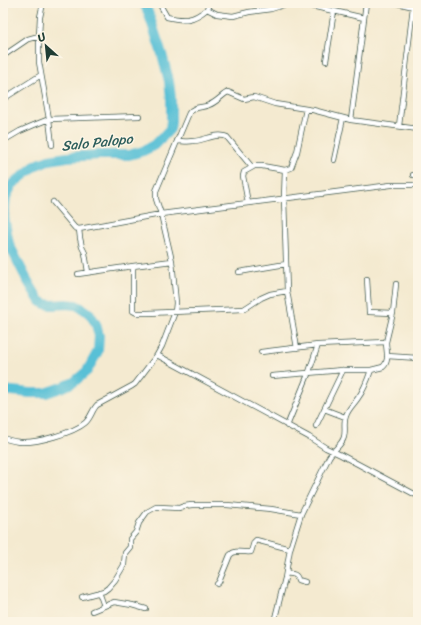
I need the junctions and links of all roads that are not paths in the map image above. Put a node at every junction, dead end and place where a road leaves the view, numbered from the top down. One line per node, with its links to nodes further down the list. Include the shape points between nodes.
1 (43, 3): 12 (street)
2 (159, 3): 9 (street, via 167,17 184,20)
3 (209, 3): 9 (street)
4 (290, 3): 9 (street, via 233,16 217,14)
5 (297, 3): 10 (street)
6 (366, 3): 11 (street)
7 (397, 3): 8 (street)
8 (416, 8): 22 (street)
9 (207, 9)
10 (334, 11): 11 (street); 14 (street)
11 (364, 18): 21 (street)
12 (39, 36): 13 (street, via 28,39); 15 (street)
13 (3, 56)
14 (326, 61)
15 (41, 75): 16 (street); 20 (street)
16 (3, 99)
17 (306, 109): 19 (street); 25 (street, via 254,97 244,99 228,92 208,105 193,108); 29 (street, via 296,156 291,168)
18 (139, 116): 20 (street)
19 (343, 118): 21 (street); 27 (street)
20 (49, 120): 24 (street); 26 (street)
21 (351, 120): 22 (street)
22 (399, 126): 23 (street)
23 (418, 129)
24 (3, 141)
25 (177, 141): 28 (street, via 226,136); 34 (street, via 156,191)
26 (52, 145)
27 (334, 160)
28 (253, 167): 29 (street); 33 (street, via 242,176)
29 (285, 170): 31 (street)
30 (418, 185): 31 (street, via 391,185)
31 (284, 198): 33 (street); 37 (street)
32 (53, 202): 35 (street, via 75,228)
33 (248, 203): 34 (street)
34 (161, 214): 35 (street); 36 (street)
35 (79, 229): 39 (street)
36 (172, 261): 38 (street); 45 (street)
37 (286, 264): 40 (street); 44 (street)
38 (133, 266): 39 (street); 45 (street, via 133,311)
39 (88, 272): 41 (street)
40 (239, 272)
41 (78, 274)
42 (367, 279): 46 (street, via 369,312)
43 (396, 284): 46 (street)
44 (287, 291): 45 (street, via 270,294 244,310); 49 (street)
45 (176, 312): 51 (street)
46 (394, 312): 47 (street)
47 (386, 342): 48 (street); 52 (street)
48 (318, 345): 49 (street); 56 (street)
49 (297, 348): 50 (street)
50 (261, 352)
51 (157, 355): 60 (street); 62 (street, via 135,384 97,405 87,421 74,430 27,442)
52 (387, 356): 53 (street); 55 (street, via 384,366)
53 (418, 358)
54 (343, 370): 55 (street); 56 (street); 58 (street)
55 (371, 370): 59 (street, via 362,392)
56 (309, 372): 57 (street); 60 (street)
57 (272, 376)
58 (324, 409): 59 (street); 61 (street)
59 (345, 417): 63 (street, via 344,438)
60 (287, 426): 63 (street)
61 (316, 426)
62 (3, 438)
63 (333, 452): 64 (street); 65 (street)
64 (418, 496)
65 (301, 514): 66 (street); 70 (street, via 227,505 156,508 147,512 139,523 130,539 124,565 115,580 104,591)
66 (290, 548): 67 (street); 69 (street, via 256,540 251,552 237,551 230,555)
67 (286, 573): 68 (street, via 296,575 298,580); 75 (street)
68 (305, 582)
69 (217, 584)
70 (98, 592): 71 (street); 72 (street)
71 (82, 597)
72 (104, 606): 73 (street, via 114,602); 74 (street)
73 (146, 609)
74 (92, 611)
75 (274, 622)

